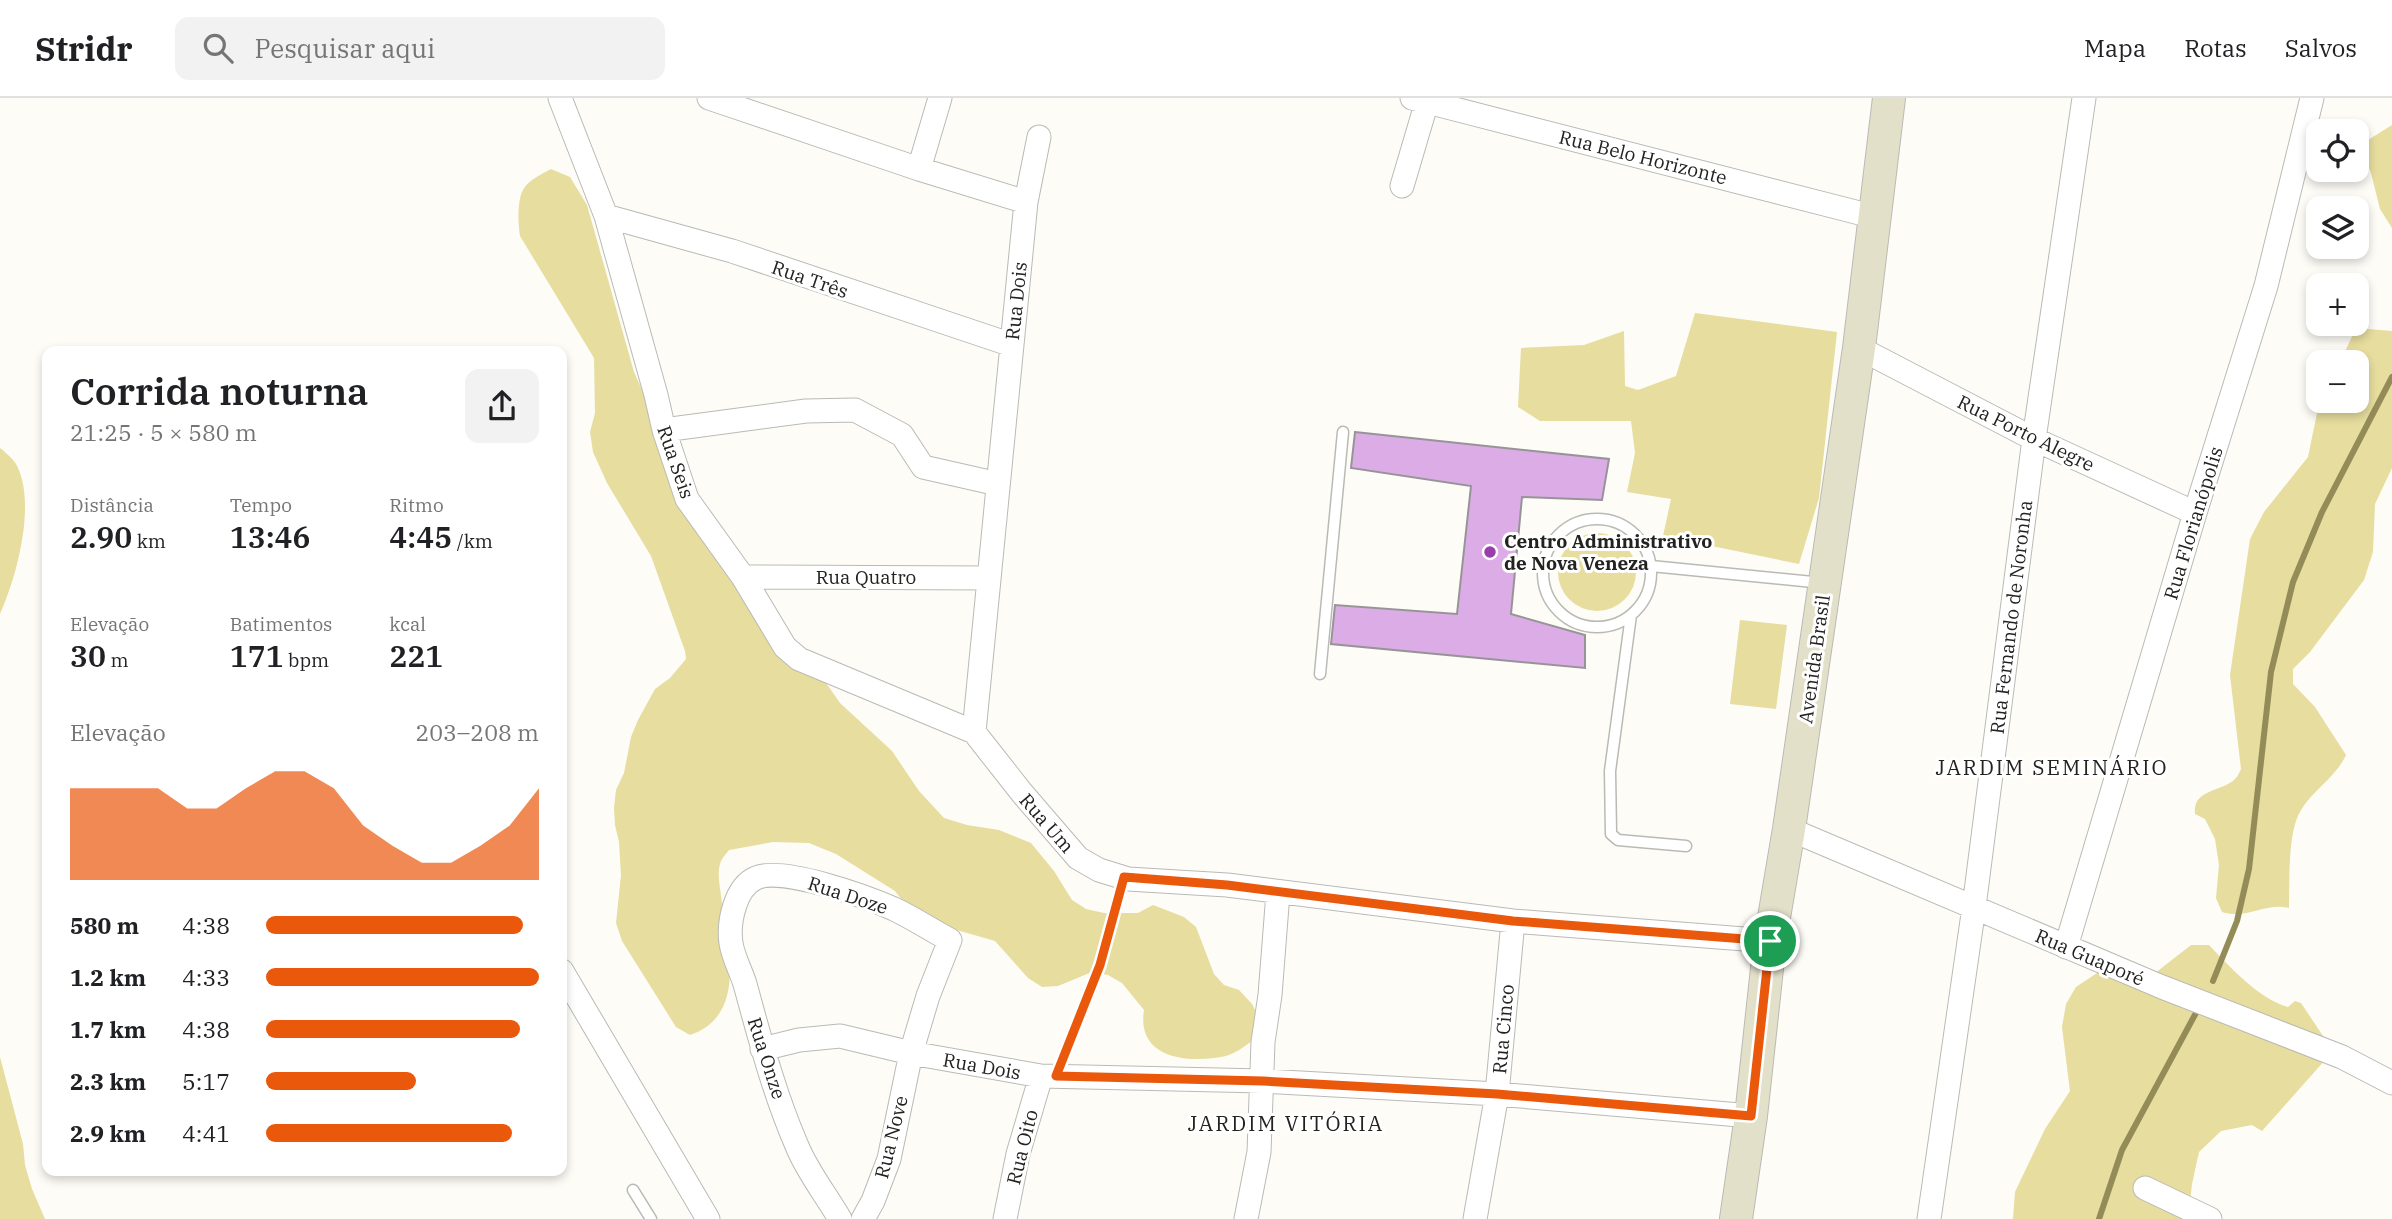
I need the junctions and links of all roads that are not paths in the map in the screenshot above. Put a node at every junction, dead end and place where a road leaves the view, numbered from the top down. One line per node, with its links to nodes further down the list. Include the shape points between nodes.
1 (561, 98): 12 (street, Rua Seis)
2 (709, 98): 9 (street)
3 (940, 98): 9 (street)
4 (1889, 98): 13 (street, Avenida Brasil)
5 (2084, 98): 18 (street, Rua Fernando de Noronha)
6 (2312, 98): 20 (street, Rua Florianópolis, via 2266,286)
7 (1423, 99): 10 (street); 13 (street, Rua Belo Horizonte)
8 (1039, 137): 11 (street)
9 (919, 169): 11 (street)
10 (1402, 186)
11 (1026, 202): 14 (street, Rua Dois)
12 (606, 216): 14 (street, Rua Três, via 732,251); 16 (street, Rua Seis)
13 (1875, 217): 15 (street, Avenida Brasil)
14 (1012, 345): 19 (street, Rua Dois)
15 (1859, 348): 18 (street, Rua Porto Alegre); 24 (street, Avenida Brasil)
16 (664, 430): 19 (street, via 806,411 855,410 902,435 923,467); 22 (street, Rua Seis, via 687,499)
17 (1343, 432): 26 (lane)
18 (2034, 439): 20 (street, Rua Porto Alegre); 32 (street, Rua Fernando de Noronha)
19 (998, 484): 23 (street, Rua Dois)
20 (2195, 513): 36 (street, Rua Florianópolis)
21 (1651, 566): 24 (lane); 25 (lane, via 1650,585); 25 (lane, via 1634,534 1619,523 1601,519 1566,528 1553,540 1546,556 1545,590 1566,617 1598,627)
22 (743, 577): 23 (street, Rua Quatro); 27 (street, Rua Seis, via 785,647 799,659)
23 (989, 578): 27 (street, Rua Dois)
24 (1826, 583): 28 (street, Avenida Brasil)
25 (1630, 615): 29 (lane, via 1610,771 1611,834 1618,840)
26 (1320, 674)
27 (974, 732): 31 (street, Rua Um, via 1077,858 1099,870 1124,877)
28 (1789, 829): 32 (street, Rua Guaporé); 35 (street, Avenida Brasil)
29 (1686, 846)
30 (743, 887): 34 (street, Rua Doze, via 766,874 797,878 894,909); 38 (street, Rua Onze, via 736,898 731,943)
31 (1278, 893): 33 (street, Rua Um); 41 (street)
32 (1974, 907): 36 (street, Rua Guaporé); 55 (street, Rua Fernando de Noronha)
33 (1513, 921): 35 (street, Rua Um); 43 (street, Rua Cinco)
34 (950, 940): 39 (street, Rua Nove)
35 (1770, 941): 44 (street, Avenida Brasil)
36 (2066, 947): 42 (street, Rua Guaporé, via 2342,1057)
37 (567, 979): 48 (street)
38 (762, 1049): 39 (street, Rua Dois, via 839,1037); 49 (street, Rua Onze, via 797,1148)
39 (911, 1053): 40 (street, Rua Dois); 50 (street, Rua Nove, via 889,1159)
40 (1048, 1076): 41 (street, Rua Dois); 51 (street, Rua Oito, via 1018,1154)
41 (1263, 1081): 43 (street, Rua Dois); 52 (street, via 1259,1152)
42 (2392, 1083)
43 (1497, 1094): 44 (street, Rua Dois); 53 (street, Rua Cinco)
44 (1751, 1116): 54 (street, Avenida Brasil)
45 (2145, 1188): 56 (street)
46 (633, 1190): 47 (lane)
47 (651, 1219)
48 (708, 1219)
49 (840, 1219)
50 (863, 1219)
51 (1005, 1219)
52 (1246, 1219)
53 (1475, 1219)
54 (1736, 1219)
55 (1929, 1219)
56 (2210, 1219)

